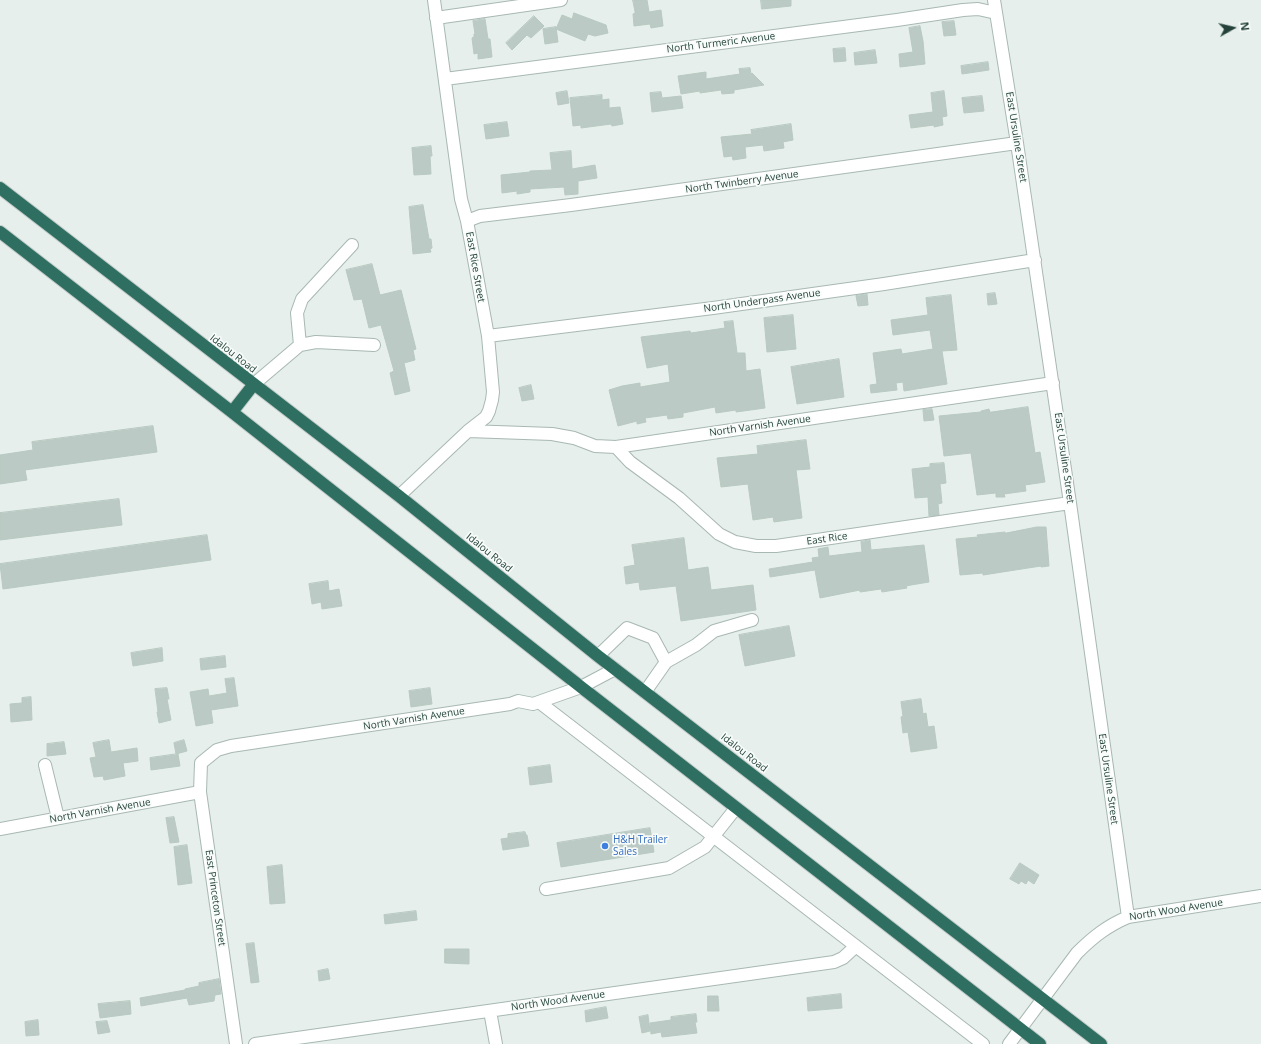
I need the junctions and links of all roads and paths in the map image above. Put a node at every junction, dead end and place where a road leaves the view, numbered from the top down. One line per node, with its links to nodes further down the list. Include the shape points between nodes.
1 (434, 0): 5 (street, East Rice Street)
2 (561, 0): 5 (street)
3 (994, 0): 4 (street, East Ursuline Street)
4 (996, 13): 6 (street, North Turmeric Avenue, via 978,9 963,10); 7 (street, East Ursuline Street)
5 (436, 18): 6 (street, East Rice Street)
6 (445, 79): 9 (street, East Rice Street, via 461,199)
7 (1017, 143): 9 (street, North Twinberry Avenue, via 480,216); 12 (street, East Ursuline Street)
8 (0, 188): 17 (highway, Idalou Road)
9 (467, 221): 13 (street, East Rice Street)
10 (0, 232): 18 (highway)
11 (352, 244): 14 (street, via 302,299 297,313)
12 (1034, 260): 13 (street, North Underpass Avenue, via 713,308); 16 (street, East Ursuline Street)
13 (488, 336): 19 (street, East Rice Street, via 492,400 486,417)
14 (300, 345): 15 (street, via 316,342); 17 (street)
15 (374, 345)
16 (1053, 383): 20 (street, North Varnish Avenue); 22 (street, East Ursuline Street)
17 (254, 384): 18 (highway); 21 (highway, Idalou Road)
18 (232, 412): 27 (highway)
19 (468, 431): 20 (street, North Varnish Avenue, via 552,434 574,438 595,446); 21 (street, East Rice Street)
20 (616, 447): 22 (street, East Rice, via 630,462 679,498 719,534 735,542 756,546 776,546)
21 (399, 496): 24 (highway, Idalou Road)
22 (1070, 503): 39 (street, East Ursuline Street)
23 (752, 620): 25 (street, via 714,630 696,645)
24 (598, 656): 25 (street, via 627,628 653,638); 26 (highway, Idalou Road)
25 (666, 662): 28 (street)
26 (615, 669): 27 (street, North Varnish Avenue); 28 (highway, Idalou Road)
27 (581, 687): 29 (street, North Varnish Avenue); 33 (highway)
28 (645, 692): 41 (highway, Idalou Road)
29 (539, 702): 30 (street, North Varnish Avenue, via 533,704 518,701 231,746 217,750); 36 (street)
30 (209, 756): 32 (street, East Princeton Street, via 200,763)
31 (45, 765): 34 (street)
32 (200, 792): 34 (street, North Varnish Avenue); 44 (street, East Princeton Street)
33 (736, 808): 36 (street); 43 (highway)
34 (58, 818): 35 (street, North Varnish Avenue)
35 (0, 829)
36 (713, 836): 37 (street, via 705,847 669,868); 40 (street)
37 (546, 889)
38 (1261, 896): 39 (street, North Wood Avenue)
39 (1128, 917): 41 (street, North Wood Avenue, via 1113,923 1089,941)
40 (856, 946): 42 (street, North Wood Avenue, via 843,958 834,962); 47 (street)
41 (1043, 999): 43 (street, North Wood Avenue); 50 (highway, Idalou Road)
42 (490, 1011): 45 (street, North Wood Avenue); 46 (street)
43 (1021, 1029): 48 (street, North Wood Avenue); 49 (highway)
44 (236, 1044)
45 (255, 1044)
46 (496, 1044)
47 (983, 1044)
48 (1009, 1044)
49 (1040, 1044)
50 (1101, 1044)

